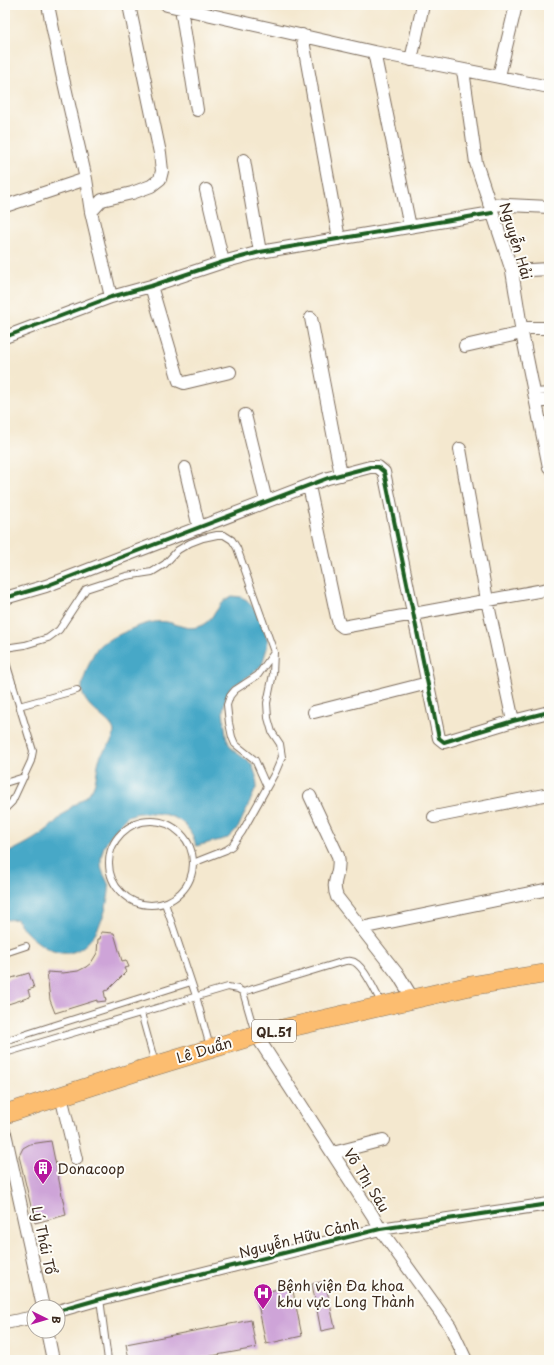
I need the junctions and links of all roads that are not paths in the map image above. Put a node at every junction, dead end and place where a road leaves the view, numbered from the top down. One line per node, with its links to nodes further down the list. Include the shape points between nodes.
1 (48, 5): 15 (street)
2 (129, 5): 20 (street, via 162,171 160,179 151,186 102,200)
3 (167, 5): 6 (street)
4 (423, 5): 9 (street)
5 (516, 5): 11 (street)
6 (181, 8): 7 (street); 13 (street)
7 (302, 35): 8 (street); 22 (street)
8 (374, 52): 9 (street); 21 (street)
9 (411, 60): 10 (street)
10 (463, 70): 11 (street); 19 (street, Nguyễn Hải, via 476,163)
11 (499, 76): 12 (street)
12 (549, 87)
13 (197, 110)
14 (244, 160): 23 (street)
15 (86, 179): 17 (street); 20 (street)
16 (206, 190): 24 (street)
17 (5, 206)
18 (549, 207): 19 (street)
19 (491, 208): 21 (street); 26 (street, Nguyễn Hải)
20 (91, 212): 28 (street)
21 (410, 227): 22 (street)
22 (339, 239): 23 (street)
23 (260, 252): 24 (street)
24 (223, 262): 27 (street)
25 (549, 269): 26 (street)
26 (512, 271): 31 (street, Nguyễn Hải)
27 (151, 286): 28 (street); 34 (street, via 179,381 184,383)
28 (111, 297): 32 (street)
29 (311, 318): 42 (street)
30 (549, 328): 31 (street)
31 (522, 330): 33 (street); 36 (street, Nguyễn Hải)
32 (5, 337)
33 (465, 346)
34 (230, 372)
35 (549, 391): 36 (lane)
36 (536, 396): 37 (street); 40 (street, Nguyễn Hải)
37 (549, 401)
38 (245, 415): 44 (street)
39 (460, 449): 48 (street)
40 (549, 464)
41 (185, 468): 45 (street)
42 (341, 475): 43 (street); 49 (street, via 370,467 378,467 384,472)
43 (309, 486): 44 (street); 49 (street, via 341,626 348,627)
44 (266, 501): 45 (street)
45 (199, 528): 47 (street, via 46,586)
46 (549, 588): 48 (street)
47 (5, 598)
48 (487, 600): 49 (street); 60 (street)
49 (414, 614): 53 (street)
50 (5, 648): 51 (lane, via 48,638 59,630 86,589 126,576 152,572 190,543 224,535 232,540 237,548)
51 (274, 652): 63 (lane, via 274,674 266,703 272,732 280,744 282,756); 63 (lane, via 258,675 235,690 227,705 235,744 255,760)
52 (5, 659): 54 (lane)
53 (428, 683): 58 (street); 60 (street, via 441,741)
54 (13, 684): 55 (lane); 57 (lane)
55 (5, 687)
56 (77, 690): 57 (lane)
57 (19, 706): 61 (lane, via 33,751)
58 (314, 712)
59 (549, 712): 60 (street)
60 (513, 721)
61 (24, 777): 62 (lane); 66 (lane, via 12,802)
62 (5, 783)
63 (267, 787): 68 (lane, via 232,846)
64 (549, 794): 67 (street)
65 (310, 796): 71 (street, via 338,856 340,865 334,883 337,897)
66 (5, 809)
67 (434, 817)
68 (193, 863): 70 (lane, via 186,887 177,897); 70 (lane, via 191,849 184,836 160,821 146,820 132,824 120,833 112,845 108,859 109,873 115,886 125,897 137,904 152,906)
69 (549, 889): 71 (street)
70 (165, 903): 75 (lane)
71 (362, 928): 78 (street, via 399,976)
72 (26, 946): 73 (lane)
73 (5, 953)
74 (549, 973): 78 (main road, Lê Duẩn / QL.51, via 470,986)
75 (191, 982): 77 (lane); 81 (lane)
76 (243, 992): 77 (lane, via 228,987); 79 (lane, via 338,962 351,961 362,969); 82 (lane)
77 (196, 996): 80 (lane); 85 (lane)
78 (413, 999): 79 (main road, Lê Duẩn / QL.51)
79 (382, 1006): 82 (main road, Lê Duẩn / QL.51)
80 (141, 1013): 84 (lane); 87 (lane)
81 (38, 1030): 83 (lane); 84 (lane)
82 (256, 1035): 85 (main road, Lê Duẩn / QL.51); 92 (street, Võ Thị Sáu)
83 (5, 1041)
84 (42, 1042): 86 (lane)
85 (211, 1048): 87 (main road, Lê Duẩn / QL.51)
86 (5, 1053)
87 (156, 1065): 88 (main road, Lê Duẩn / QL.51)
88 (61, 1096): 89 (main road, Lê Duẩn / QL.51); 93 (street)
89 (5, 1114)
90 (5, 1133): 96 (street, Lý Thái Tổ)
91 (383, 1140): 92 (street)
92 (333, 1153): 95 (street, Võ Thị Sáu)
93 (76, 1159)
94 (549, 1204): 95 (street, Nguyễn Hữu Cảnh)
95 (380, 1229): 97 (street, Nguyễn Hữu Cảnh); 104 (street, Võ Thị Sáu, via 450,1326)
96 (41, 1299)
97 (100, 1299): 98 (street, Nguyễn Hữu Cảnh); 103 (lane)
98 (66, 1309)
99 (26, 1318): 100 (street)
100 (5, 1322)
101 (49, 1339): 102 (street)
102 (53, 1360)
103 (108, 1360)
104 (466, 1360)

